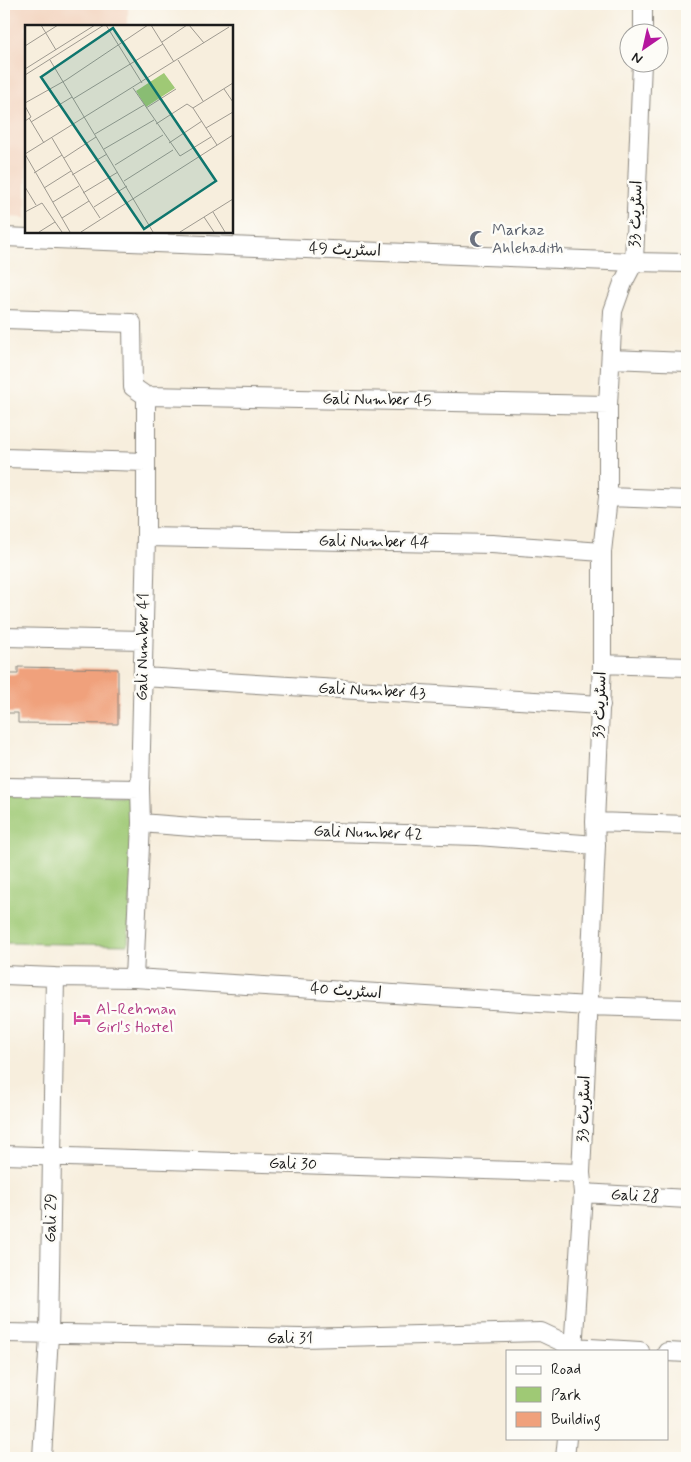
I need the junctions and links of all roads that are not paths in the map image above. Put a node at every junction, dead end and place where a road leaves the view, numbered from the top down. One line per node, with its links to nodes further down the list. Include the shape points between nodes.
1 (643, 4): 2 (street)
2 (643, 22)
3 (642, 72): 5 (street, اسٹریٹ 33)
4 (4, 237): 5 (street, اسٹریٹ 49)
5 (634, 262): 6 (street, اسٹریٹ 49); 8 (street, اسٹریٹ 33, via 613,311)
6 (687, 263)
7 (4, 320): 10 (street, via 132,323 133,387)
8 (611, 359): 9 (street); 11 (street, اسٹریٹ 33)
9 (687, 362)
10 (146, 396): 11 (street, Gali Number 45); 13 (street, Gali Number 41)
11 (608, 405): 14 (street, اسٹریٹ 33)
12 (4, 458): 13 (street)
13 (146, 462): 16 (street, Gali Number 41)
14 (608, 497): 15 (street); 17 (street, اسٹریٹ 33)
15 (687, 500)
16 (146, 537): 17 (street, Gali Number 44, via 492,544); 19 (street, Gali Number 41)
17 (602, 552): 20 (street, اسٹریٹ 33)
18 (4, 637): 19 (street)
19 (143, 640): 22 (street, Gali Number 41)
20 (602, 664): 21 (street); 23 (street, اسٹریٹ 33)
21 (687, 667)
22 (143, 678): 23 (street, Gali Number 43); 25 (street, Gali Number 41)
23 (600, 704): 26 (street, اسٹریٹ 33)
24 (4, 787): 25 (street)
25 (140, 789): 27 (street, Gali Number 41)
26 (595, 822): 28 (street); 29 (street, اسٹریٹ 33)
27 (141, 823): 29 (street, Gali Number 42, via 217,829 478,836); 32 (street, Gali Number 41)
28 (687, 825)
29 (596, 845): 33 (street, اسٹریٹ 33)
30 (4, 975): 31 (street, اسٹریٹ 40)
31 (54, 977): 32 (street, اسٹریٹ 40); 36 (street, Gali 29)
32 (134, 978): 33 (street, اسٹریٹ 40)
33 (589, 1006): 34 (street, اسٹریٹ 40); 37 (street, اسٹریٹ 33)
34 (687, 1009)
35 (4, 1155): 36 (street, Gali 30)
36 (52, 1157): 37 (street, Gali 30); 41 (street, Gali 29)
37 (581, 1173): 38 (street, اسٹریٹ 33)
38 (582, 1194): 39 (street, Gali 28); 42 (street, اسٹریٹ 33)
39 (687, 1199)
40 (4, 1333): 41 (street, Gali 31)
41 (49, 1334): 42 (street, Gali 31, via 301,1338 541,1332); 47 (street, Gali 29)
42 (573, 1349): 43 (street)
43 (606, 1350)
44 (668, 1352): 45 (street)
45 (687, 1353)
46 (567, 1440): 48 (street)
47 (42, 1458)
48 (565, 1458)

